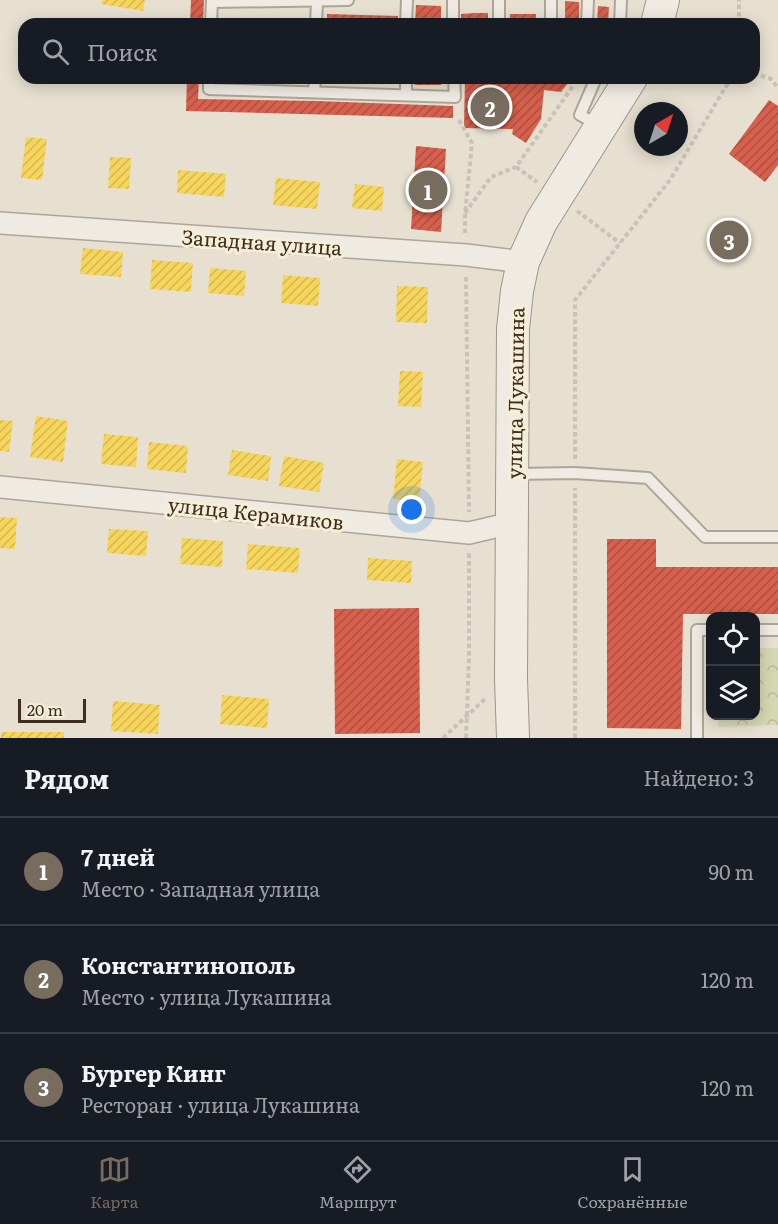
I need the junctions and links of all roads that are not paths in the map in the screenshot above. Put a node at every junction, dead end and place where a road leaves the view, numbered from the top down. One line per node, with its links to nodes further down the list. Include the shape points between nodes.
1 (348, 0): 10 (lane)
2 (407, 0): 13 (lane)
3 (453, 0): 14 (lane)
4 (499, 0): 15 (lane)
5 (551, 0): 16 (lane)
6 (588, 0): 17 (lane)
7 (621, 0): 18 (lane)
8 (663, 0): 19 (main road)
9 (212, 1): 10 (lane); 11 (lane)
10 (317, 1): 12 (lane)
11 (211, 18)
12 (316, 18)
13 (406, 18)
14 (453, 18)
15 (499, 18)
16 (551, 18)
17 (587, 18)
18 (620, 18)
19 (658, 18)
20 (209, 84): 26 (lane, via 209,89)
21 (315, 84): 26 (lane)
22 (406, 84): 27 (lane)
23 (454, 84): 27 (lane, via 455,97)
24 (593, 84): 28 (lane, via 580,115)
25 (628, 84): 28 (main road, улица Лукашина)
26 (314, 92): 27 (lane)
27 (406, 95)
28 (601, 126): 30 (main road, улица Лукашина, via 541,222)
29 (0, 223): 30 (street, Западная улица)
30 (523, 262): 31 (main road, улица Лукашина, via 513,329)
31 (512, 474): 33 (main road, улица Лукашина); 34 (lane, via 648,478 705,537)
32 (0, 487): 33 (street, улица Керамиков, via 469,533)
33 (512, 523): 38 (main road, улица Лукашина)
34 (778, 537)
35 (706, 630): 39 (lane, via 697,630)
36 (760, 630): 37 (lane)
37 (778, 630)
38 (513, 738)
39 (697, 738)

